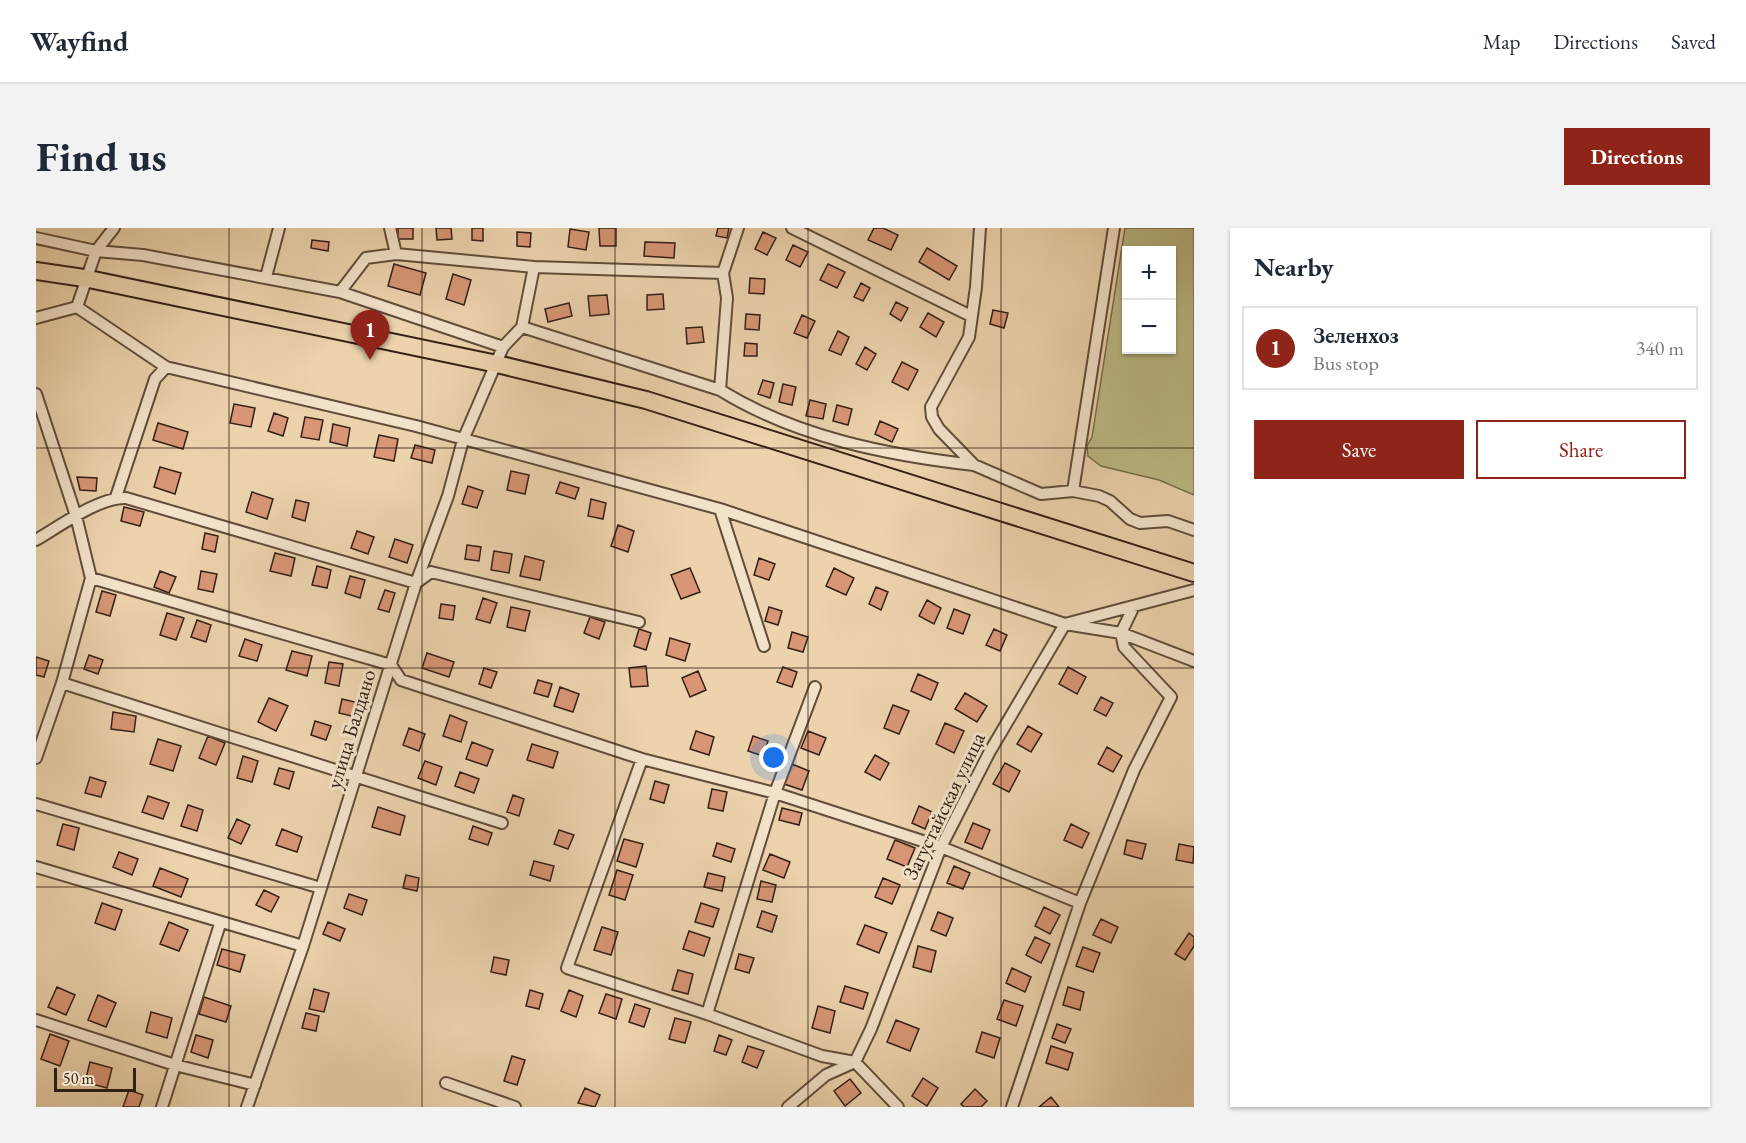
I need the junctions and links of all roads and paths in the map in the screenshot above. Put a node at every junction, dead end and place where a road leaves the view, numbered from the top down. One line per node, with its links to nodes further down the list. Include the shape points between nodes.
1 (114, 228): 9 (street)
2 (279, 228): 14 (street)
3 (390, 228): 10 (street)
4 (738, 228): 13 (street)
5 (792, 228): 18 (street)
6 (980, 228): 18 (street)
7 (1114, 228): 28 (street)
8 (36, 238): 9 (street)
9 (96, 251): 14 (street, via 143,255); 15 (street)
10 (396, 254): 11 (street); 16 (street, via 366,258)
11 (534, 267): 13 (street); 20 (street)
12 (36, 271): 15 (main road)
13 (723, 273): 24 (street, via 727,298)
14 (266, 277): 16 (street)
15 (84, 278): 17 (street); 22 (main road)
16 (340, 292): 21 (street)
17 (77, 308): 19 (street); 23 (street)
18 (971, 316): 27 (street, via 969,337 932,407 939,429)
19 (36, 318)
20 (522, 327): 21 (street); 24 (street)
21 (503, 347): 22 (street, улица Балдано)
22 (497, 364): 26 (street, улица Балдано); 34 (main road, via 646,400)
23 (166, 367): 26 (street); 29 (street, via 155,379)
24 (720, 390): 27 (street, via 802,430 882,452)
25 (36, 394): 31 (street)
26 (463, 440): 30 (street); 36 (street, улица Балдано, via 448,496)
27 (974, 465): 28 (street, via 1041,494)
28 (1073, 490): 32 (street, via 1110,501 1140,523 1168,521)
29 (116, 497): 31 (street); 36 (street)
30 (720, 509): 40 (street); 42 (street)
31 (76, 516): 33 (street); 35 (street)
32 (1194, 530)
33 (36, 540)
34 (1194, 573)
35 (91, 578): 44 (street); 45 (street)
36 (416, 583): 39 (street, via 431,572); 44 (street, улица Балдано)
37 (1194, 590): 38 (street)
38 (1134, 606): 40 (street); 41 (street)
39 (639, 622)
40 (1065, 624): 41 (street); 53 (street, Загустайская улица, via 989,753)
41 (1121, 633): 43 (street); 56 (street, via 1124,647 1171,697 1134,770)
42 (764, 646)
43 (1194, 661)
44 (392, 665): 48 (street, via 401,680); 49 (street, улица Балдано)
45 (62, 683): 47 (street); 49 (street)
46 (815, 687): 50 (street)
47 (36, 758)
48 (642, 759): 50 (street); 59 (street, via 567,968)
49 (357, 776): 52 (street); 55 (street, улица Балдано)
50 (775, 793): 53 (street); 59 (street)
51 (36, 804): 55 (street)
52 (502, 823)
53 (941, 847): 56 (street); 62 (street, Загустайская улица)
54 (36, 867): 57 (street)
55 (321, 888): 58 (street, улица Балдано)
56 (1080, 903): 71 (street)
57 (220, 924): 58 (street); 63 (street)
58 (303, 946): 65 (street, улица Балдано)
59 (707, 1014): 62 (street, via 822,1056)
60 (38, 1021): 61 (street); 63 (street)
61 (36, 1033)
62 (855, 1062): 69 (street, via 825,1075); 70 (street)
63 (175, 1065): 65 (street); 66 (street)
64 (446, 1083): 68 (street)
65 (255, 1085): 67 (street, улица Балдано)
66 (162, 1107)
67 (247, 1107)
68 (516, 1107)
69 (788, 1107)
70 (898, 1107)
71 (1012, 1107)

